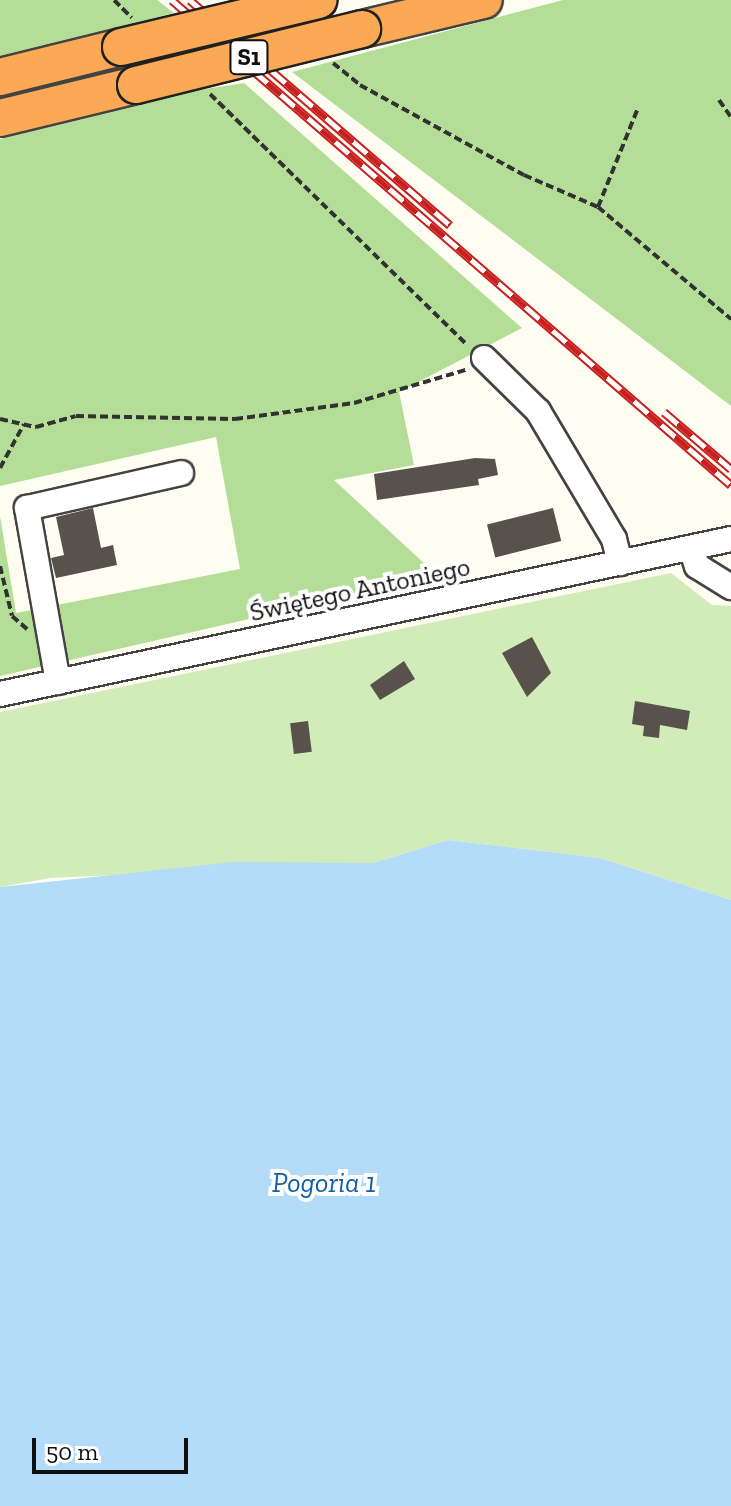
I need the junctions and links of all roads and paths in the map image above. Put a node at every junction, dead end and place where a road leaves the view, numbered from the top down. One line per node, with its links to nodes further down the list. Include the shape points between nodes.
1 (114, 0): 4 (path)
2 (318, 0): 4 (highway, S1, bridge)
3 (484, 0): 11 (highway, S1, bridge)
4 (128, 34): 6 (highway, S1)
5 (325, 55): 12 (path, via 360,85)
6 (0, 77)
7 (203, 87): 14 (path)
8 (719, 100): 10 (path)
9 (638, 108): 12 (path)
10 (731, 117)
11 (0, 118)
12 (598, 207): 13 (path)
13 (731, 319)
14 (484, 358): 16 (path, via 458,377 354,403 235,419 76,416); 21 (street, via 538,411 614,539)
15 (0, 419): 16 (path)
16 (24, 424): 17 (path)
17 (0, 468)
18 (181, 473): 24 (street, via 27,508)
19 (731, 539): 20 (street, Świętego Antoniego)
20 (691, 548): 21 (street, Świętego Antoniego); 23 (street, via 697,566)
21 (620, 563): 25 (street, Świętego Antoniego)
22 (0, 566): 24 (path, via 12,616 26,629)
23 (731, 587)
24 (49, 630): 25 (street)
25 (58, 682): 26 (street, Świętego Antoniego)
26 (0, 694)

